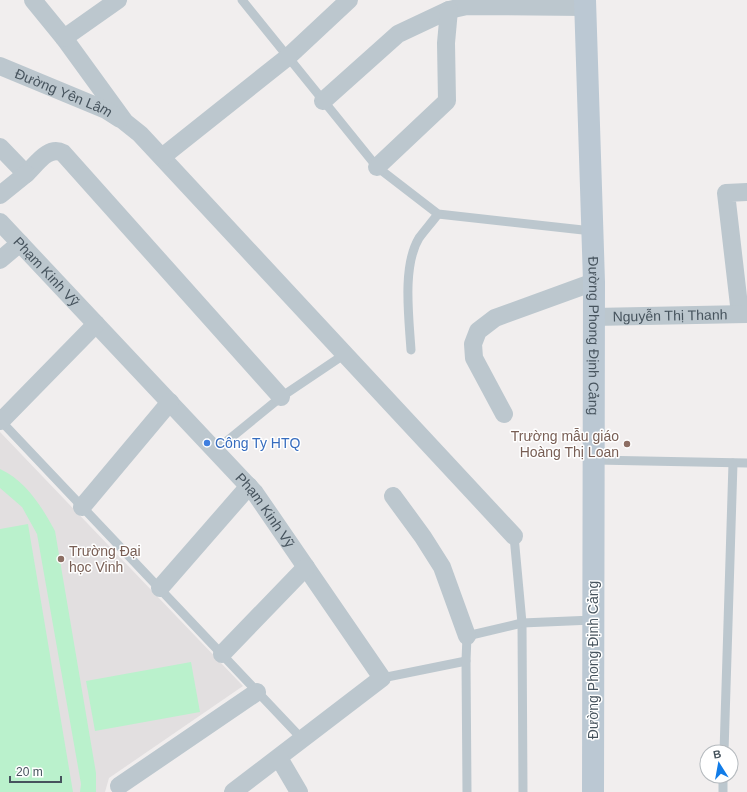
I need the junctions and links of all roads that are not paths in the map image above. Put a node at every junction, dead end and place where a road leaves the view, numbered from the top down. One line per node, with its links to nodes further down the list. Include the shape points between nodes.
1 (33, 0): 8 (street)
2 (118, 0): 8 (street)
3 (242, 0): 9 (lane)
4 (348, 0): 9 (street)
5 (517, 3): 6 (street); 7 (street, via 467,6)
6 (585, 4): 21 (street, Đường Phong Định Cảng)
7 (448, 10): 11 (street, via 398,34); 15 (street, via 447,101)
8 (64, 38): 12 (street)
9 (289, 56): 11 (lane); 14 (street)
10 (0, 66): 12 (street, Đường Yên Lâm, via 106,110)
11 (323, 101): 15 (lane)
12 (125, 122): 14 (street)
13 (0, 147): 16 (street)
14 (162, 158): 29 (street)
15 (377, 167): 19 (lane)
16 (26, 174): 18 (street); 30 (street, via 49,152 63,153)
17 (747, 192): 25 (street, via 726,193)
18 (0, 195)
19 (438, 214): 21 (lane); 28 (lane, via 418,239 409,268)
20 (0, 222): 22 (street, Phạm Kinh Vỹ)
21 (592, 231): 24 (street, Đường Phong Định Cảng)
22 (20, 243): 23 (street); 27 (street, Phạm Kinh Vỹ)
23 (0, 260)
24 (594, 282): 26 (street, Đường Phong Định Cảng); 32 (street, via 495,318 478,330 473,344 474,358)
25 (744, 314): 26 (street, Nguyễn Thị Thanh)
26 (593, 317): 35 (street, Đường Phong Định Cảng)
27 (96, 324): 31 (street, Phạm Kinh Vỹ); 33 (street)
28 (411, 350)
29 (345, 354): 30 (lane); 41 (street)
30 (282, 397): 34 (lane)
31 (170, 402): 34 (street, Phạm Kinh Vỹ); 40 (street)
32 (504, 414)
33 (0, 421): 40 (lane)
34 (216, 450): 38 (street, Phạm Kinh Vỹ)
35 (595, 460): 36 (lane); 44 (street, Đường Phong Định Cảng)
36 (733, 463): 37 (lane); 52 (lane)
37 (747, 463)
38 (249, 486): 42 (street, Phạm Kinh Vỹ); 43 (street)
39 (393, 496): 46 (street, via 442,567)
40 (82, 507): 43 (lane)
41 (514, 536): 45 (lane)
42 (306, 567): 47 (street); 49 (street, Phạm Kinh Vỹ)
43 (160, 588): 47 (lane)
44 (593, 620): 45 (lane); 59 (street, Đường Phong Định Cảng)
45 (522, 623): 46 (lane); 58 (lane)
46 (467, 636): 48 (lane)
47 (222, 654): 50 (lane)
48 (466, 660): 49 (lane); 57 (lane)
49 (382, 678): 51 (street)
50 (257, 692): 51 (lane); 54 (street)
51 (303, 740): 53 (street)
52 (724, 744)
53 (279, 758): 55 (street); 56 (street)
54 (119, 786)
55 (233, 792)
56 (299, 792)
57 (467, 792)
58 (523, 792)
59 (593, 792)

